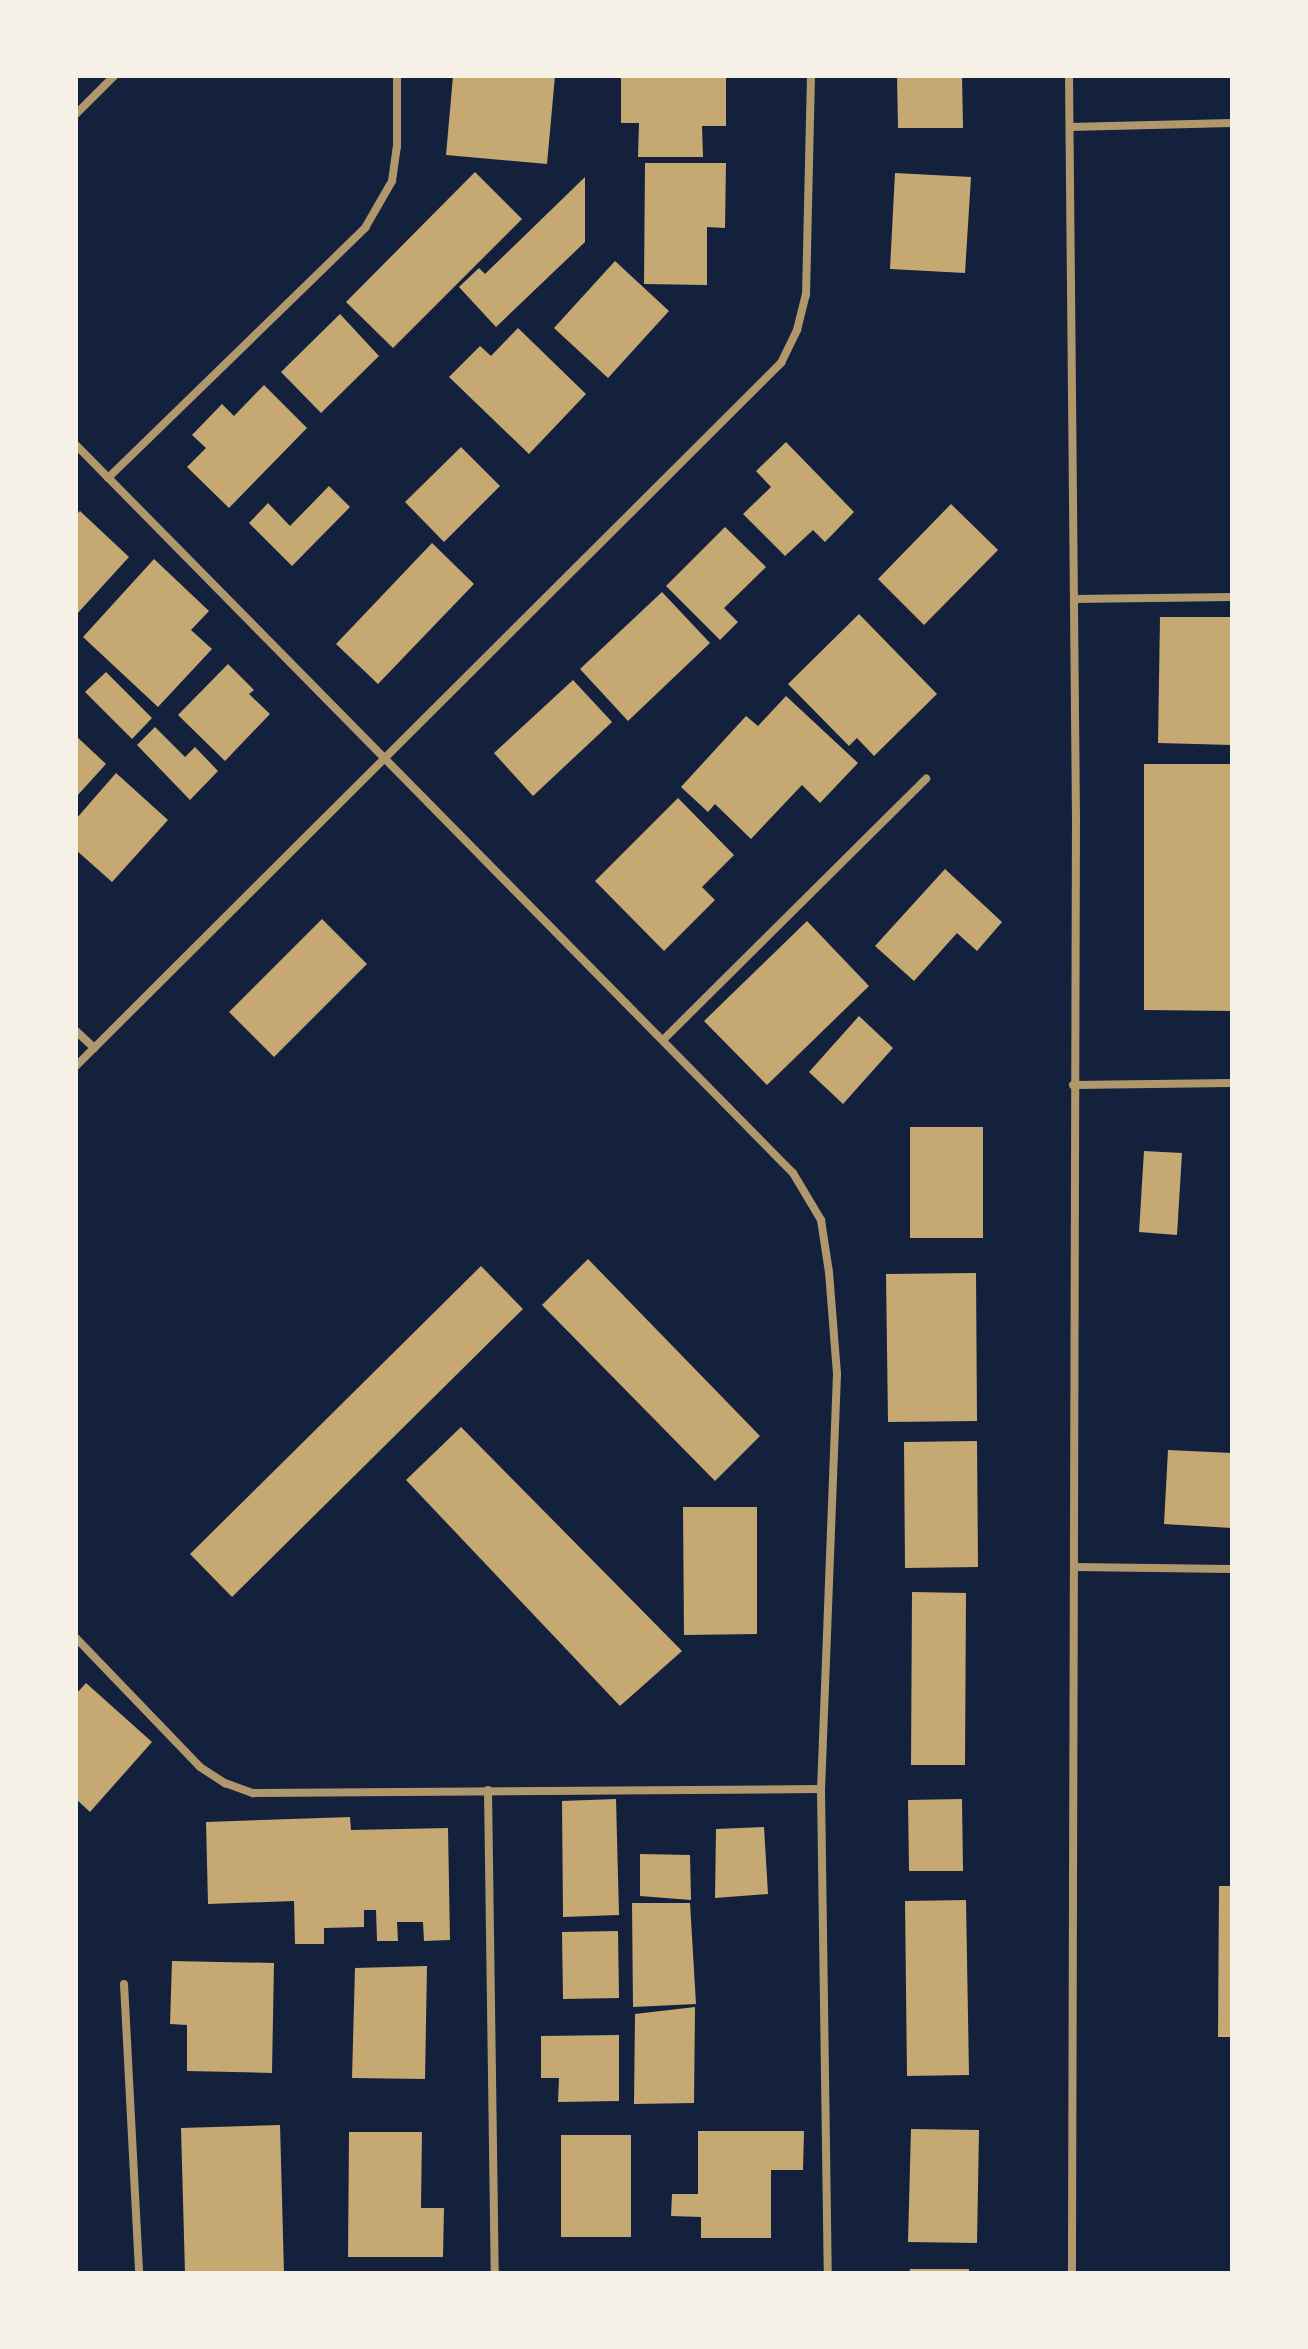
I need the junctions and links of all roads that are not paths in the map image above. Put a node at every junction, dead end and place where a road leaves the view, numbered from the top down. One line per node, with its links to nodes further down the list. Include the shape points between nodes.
1 (114, 76): 5 (street)
2 (397, 76): 9 (street, via 392,181 365,228)
3 (811, 76): 12 (street, via 806,295 781,363)
4 (1069, 76): 7 (street)
5 (76, 114)
6 (1232, 123): 7 (street)
7 (1070, 127): 11 (street)
8 (76, 445): 9 (street)
9 (108, 478): 12 (street)
10 (1232, 597): 11 (street)
11 (1074, 599): 19 (street)
12 (385, 758): 15 (street); 16 (street)
13 (926, 779): 15 (street)
14 (76, 1031): 16 (street)
15 (663, 1040): 23 (street, via 793,1173 821,1220 837,1374)
16 (94, 1048): 17 (street)
17 (76, 1066)
18 (1232, 1083): 19 (street)
19 (1073, 1085): 20 (street)
20 (1074, 1567): 21 (street); 29 (street)
21 (1232, 1569)
22 (76, 1638): 24 (street, via 200,1767 225,1783 253,1793 280,1794)
23 (821, 1789): 24 (street); 28 (street)
24 (488, 1790): 27 (street)
25 (124, 1984): 26 (street)
26 (139, 2273)
27 (495, 2273)
28 (828, 2273)
29 (1072, 2273)

